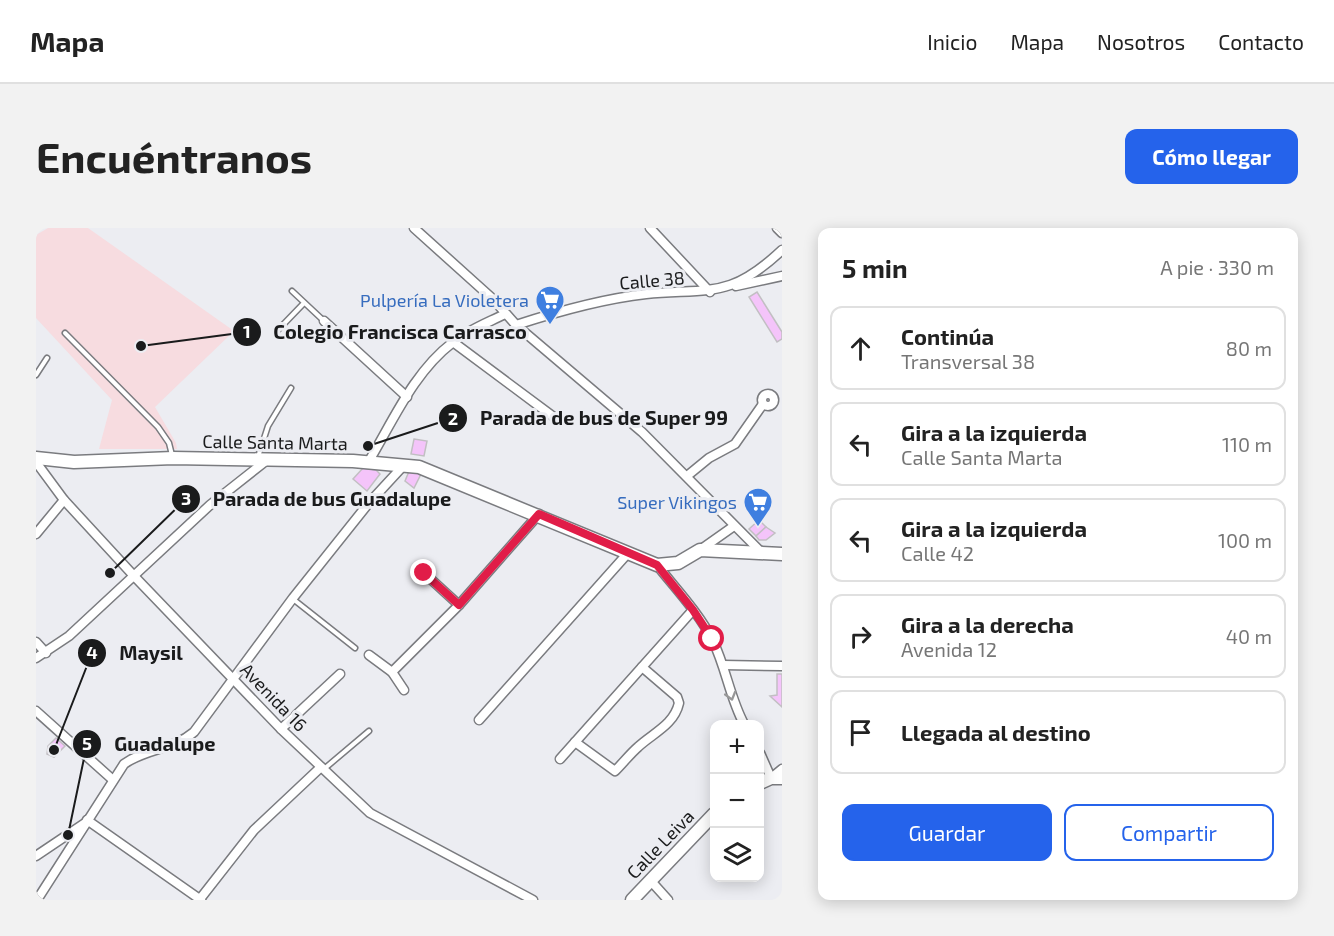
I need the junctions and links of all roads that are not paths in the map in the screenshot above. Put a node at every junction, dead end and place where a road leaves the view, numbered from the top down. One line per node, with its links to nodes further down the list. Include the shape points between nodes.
1 (414, 228): 11 (street)
2 (650, 228): 9 (street)
3 (777, 228): 4 (street)
4 (782, 233)
5 (780, 255): 7 (street, Calle 38)
6 (782, 276): 7 (street)
7 (728, 288): 9 (street, Calle 38)
8 (292, 291): 10 (lane)
9 (710, 292): 13 (street, Calle 38, via 646,294 573,306)
10 (304, 303): 12 (lane); 14 (lane)
11 (506, 314): 13 (street); 16 (street)
12 (324, 321): 20 (street)
13 (516, 325): 28 (street, via 642,432)
14 (277, 331)
15 (65, 333): 23 (lane, via 158,427)
16 (453, 342): 20 (street, via 434,359); 22 (street)
17 (47, 358): 18 (lane)
18 (36, 375)
19 (291, 388): 25 (lane, via 268,426)
20 (407, 397): 26 (street)
21 (763, 404): 28 (street, via 735,444)
22 (559, 421)
23 (173, 458): 24 (street, Calle Santa Marta); 25 (street, Calle Santa Marta)
24 (36, 460): 29 (street, Avenida 16)
25 (262, 460): 26 (street, Calle Santa Marta); 39 (street)
26 (369, 461): 27 (street, Calle Santa Marta)
27 (404, 465): 30 (street, Calle Santa Marta, via 436,472); 40 (street)
28 (687, 476): 31 (street)
29 (64, 500): 32 (street); 39 (street, Avenida 16)
30 (539, 514): 35 (street, Calle Santa Marta); 41 (street)
31 (734, 526): 33 (street); 34 (street)
32 (36, 534)
33 (700, 550): 34 (street); 37 (street, via 678,563)
34 (761, 552): 36 (street)
35 (628, 553): 37 (street, Calle Santa Marta); 56 (street)
36 (782, 554)
37 (657, 565): 42 (street)
38 (424, 573): 41 (street)
39 (134, 576): 45 (street); 53 (street, Avenida 16)
40 (293, 598): 44 (lane); 53 (street)
41 (459, 605): 51 (street)
42 (693, 610): 48 (street); 50 (street)
43 (36, 642): 45 (street)
44 (355, 648)
45 (46, 652): 47 (street)
46 (369, 656): 51 (street)
47 (36, 658)
48 (723, 665): 49 (street); 57 (street, one-way to 57)
49 (782, 666)
50 (642, 667): 60 (street); 60 (street, via 677,697 678,707 661,730 639,745 618,774)
51 (392, 672): 54 (street)
52 (340, 674): 58 (street)
53 (233, 679): 58 (street, Avenida 16); 65 (street, via 186,739 132,758)
54 (404, 690)
55 (36, 711): 65 (street)
56 (479, 720)
57 (742, 720)
58 (281, 729): 63 (street, Avenida 16)
59 (369, 731): 63 (lane)
60 (575, 742): 61 (street)
61 (560, 759)
62 (764, 764): 66 (street)
63 (322, 769): 72 (street, via 254,830); 73 (street, Avenida 16, via 370,813)
64 (782, 769): 66 (street)
65 (113, 780): 68 (street)
66 (771, 780)
67 (710, 818): 70 (street, Calle Leiva)
68 (87, 820): 69 (street); 71 (street); 72 (street)
69 (36, 856)
70 (650, 880): 74 (street, Calle Leiva); 75 (street)
71 (37, 900)
72 (200, 900)
73 (533, 900)
74 (632, 900)
75 (668, 900)

